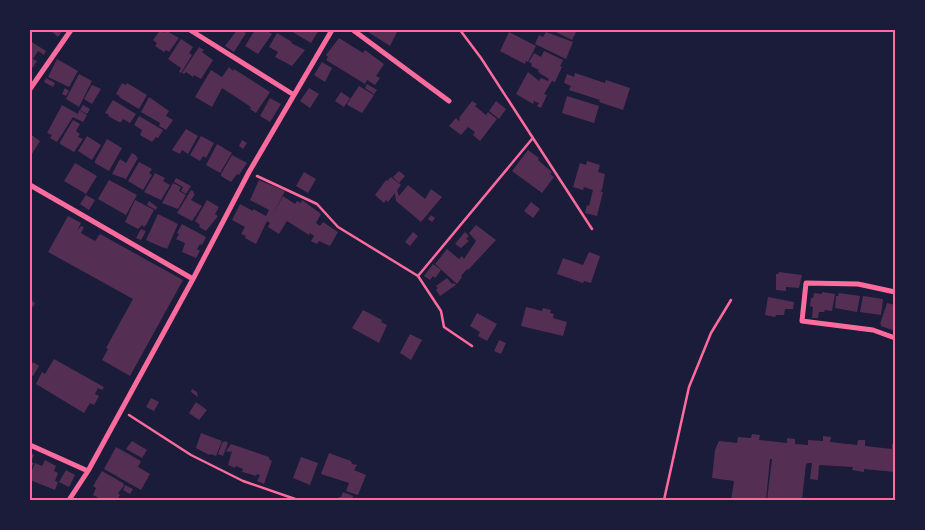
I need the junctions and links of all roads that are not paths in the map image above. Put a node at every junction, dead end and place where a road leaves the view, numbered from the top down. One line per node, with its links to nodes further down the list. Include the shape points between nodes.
1 (71, 30): 5 (street)
2 (190, 30): 6 (street)
3 (332, 30): 6 (street)
4 (353, 30): 7 (street)
5 (30, 89)
6 (294, 95): 9 (street)
7 (449, 100)
8 (30, 186): 9 (street)
9 (193, 279): 13 (street)
10 (895, 292): 11 (street, via 858,284 806,283 802,321 873,330)
11 (895, 338)
12 (30, 445): 13 (street)
13 (88, 470): 14 (street)
14 (70, 500)

